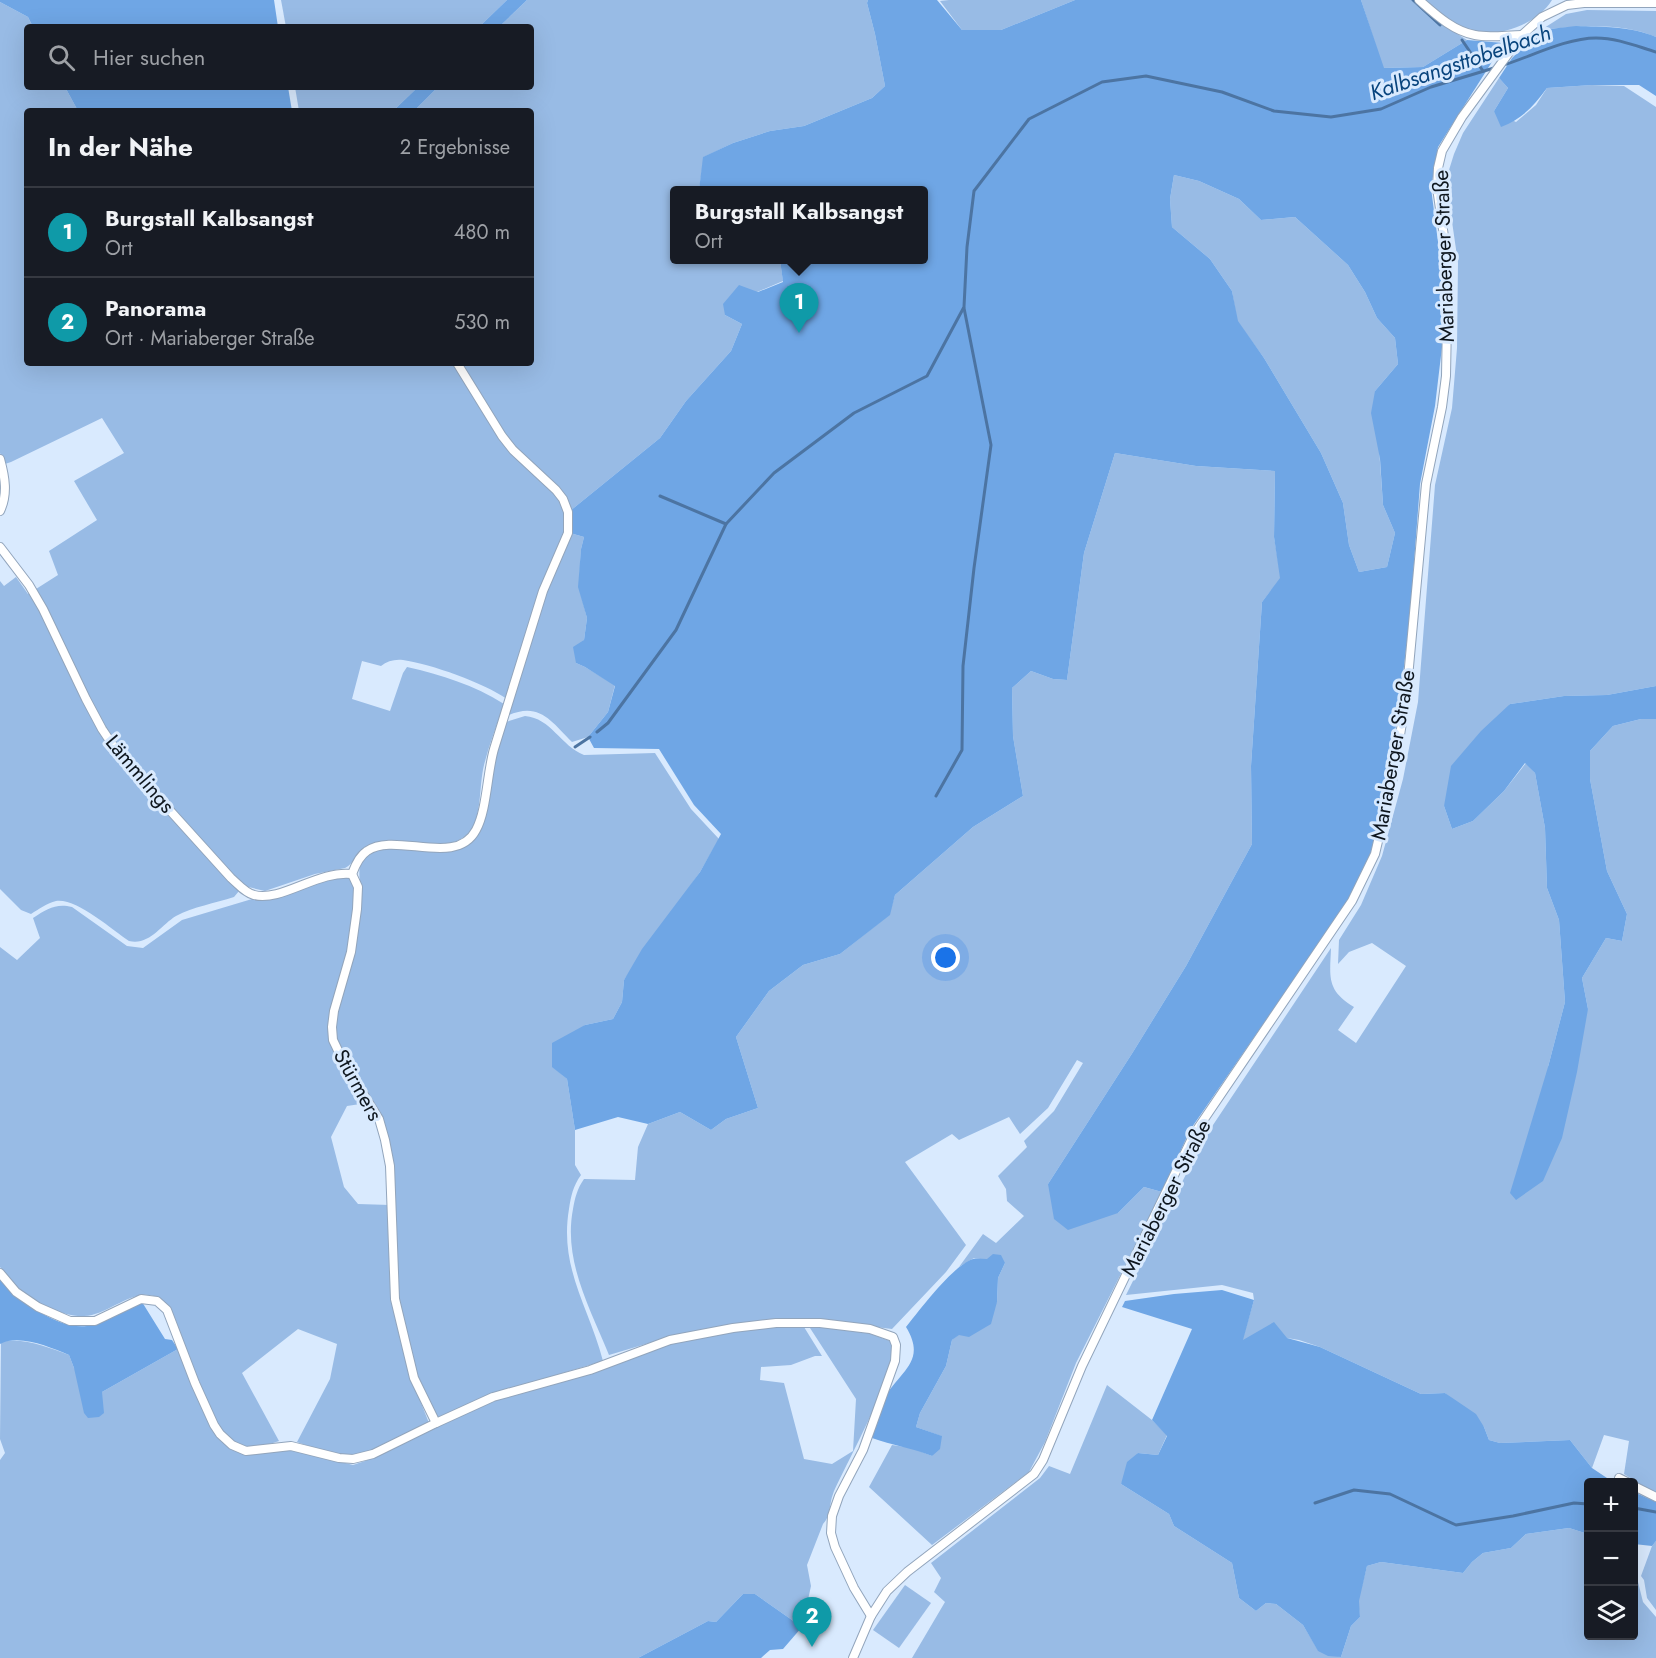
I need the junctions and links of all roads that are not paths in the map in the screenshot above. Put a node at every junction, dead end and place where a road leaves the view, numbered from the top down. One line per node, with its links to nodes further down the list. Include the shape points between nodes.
1 (1419, 0): 3 (street, via 1462,32 1477,36)
2 (1656, 3): 3 (street, Mariaberger Straße, via 1567,5 1542,17)
3 (1522, 35): 13 (street, Mariaberger Straße, via 1447,141 1438,168 1437,188 1448,264 1446,376 1426,484 1406,699 1376,854 1352,901 1194,1134 1034,1474 907,1572 887,1591)
4 (459, 366): 8 (street, via 502,436 563,499 568,512 568,533 543,591 488,768 477,830 466,842 454,847 380,845 366,851)
5 (0, 459): 6 (street, via 6,495)
6 (0, 511)
7 (0, 547): 8 (street, Lämmlings, via 43,609 86,699 118,753 236,883 252,895 265,896 336,874)
8 (352, 874): 10 (street, Stürmers, via 358,888 357,909 351,952 333,1011 333,1040 379,1119 385,1140 390,1166 395,1299 414,1378)
9 (0, 1274): 10 (street, via 16,1292 70,1321 95,1321 141,1299 157,1301 167,1310 214,1425 225,1440 239,1449 291,1446 353,1459 373,1454)
10 (434, 1424): 13 (street, via 493,1397 590,1370 670,1340 733,1328 820,1323 870,1329 893,1337 895,1361 863,1450 832,1516 835,1546)
11 (1638, 1488): 12 (street)
12 (1656, 1497)
13 (871, 1616): 14 (street, Mariaberger Straße)
14 (853, 1658)

